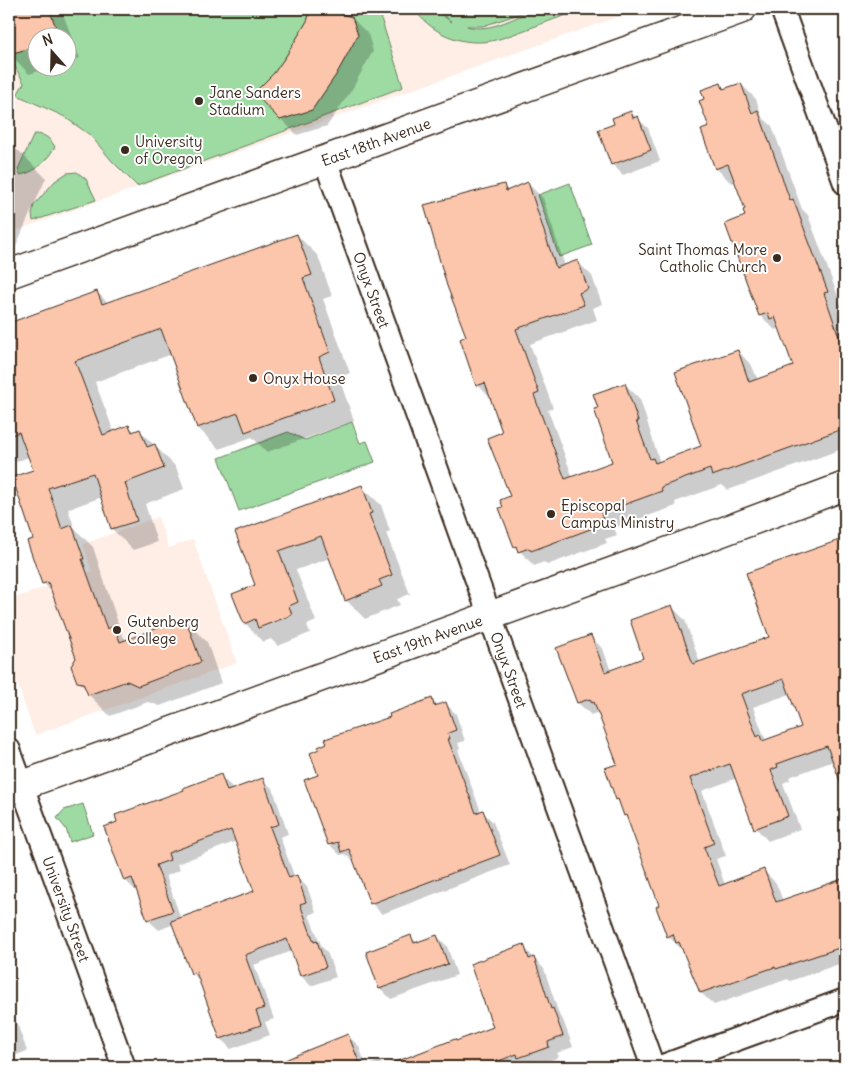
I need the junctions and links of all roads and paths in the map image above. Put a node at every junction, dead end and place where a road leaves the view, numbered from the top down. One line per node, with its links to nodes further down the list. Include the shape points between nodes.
1 (742, 9): 3 (street, East 18th Avenue)
2 (782, 9): 4 (street)
3 (325, 160): 5 (street, East 18th Avenue); 7 (street, Onyx Street)
4 (845, 183)
5 (9, 274)
6 (845, 486): 7 (street, East 19th Avenue)
7 (490, 616): 9 (street, East 19th Avenue); 12 (street, Onyx Street)
8 (9, 750): 9 (street, University Street)
9 (15, 788): 11 (street, University Street)
10 (845, 1000): 13 (street)
11 (124, 1067)
12 (653, 1067)
13 (660, 1067)

